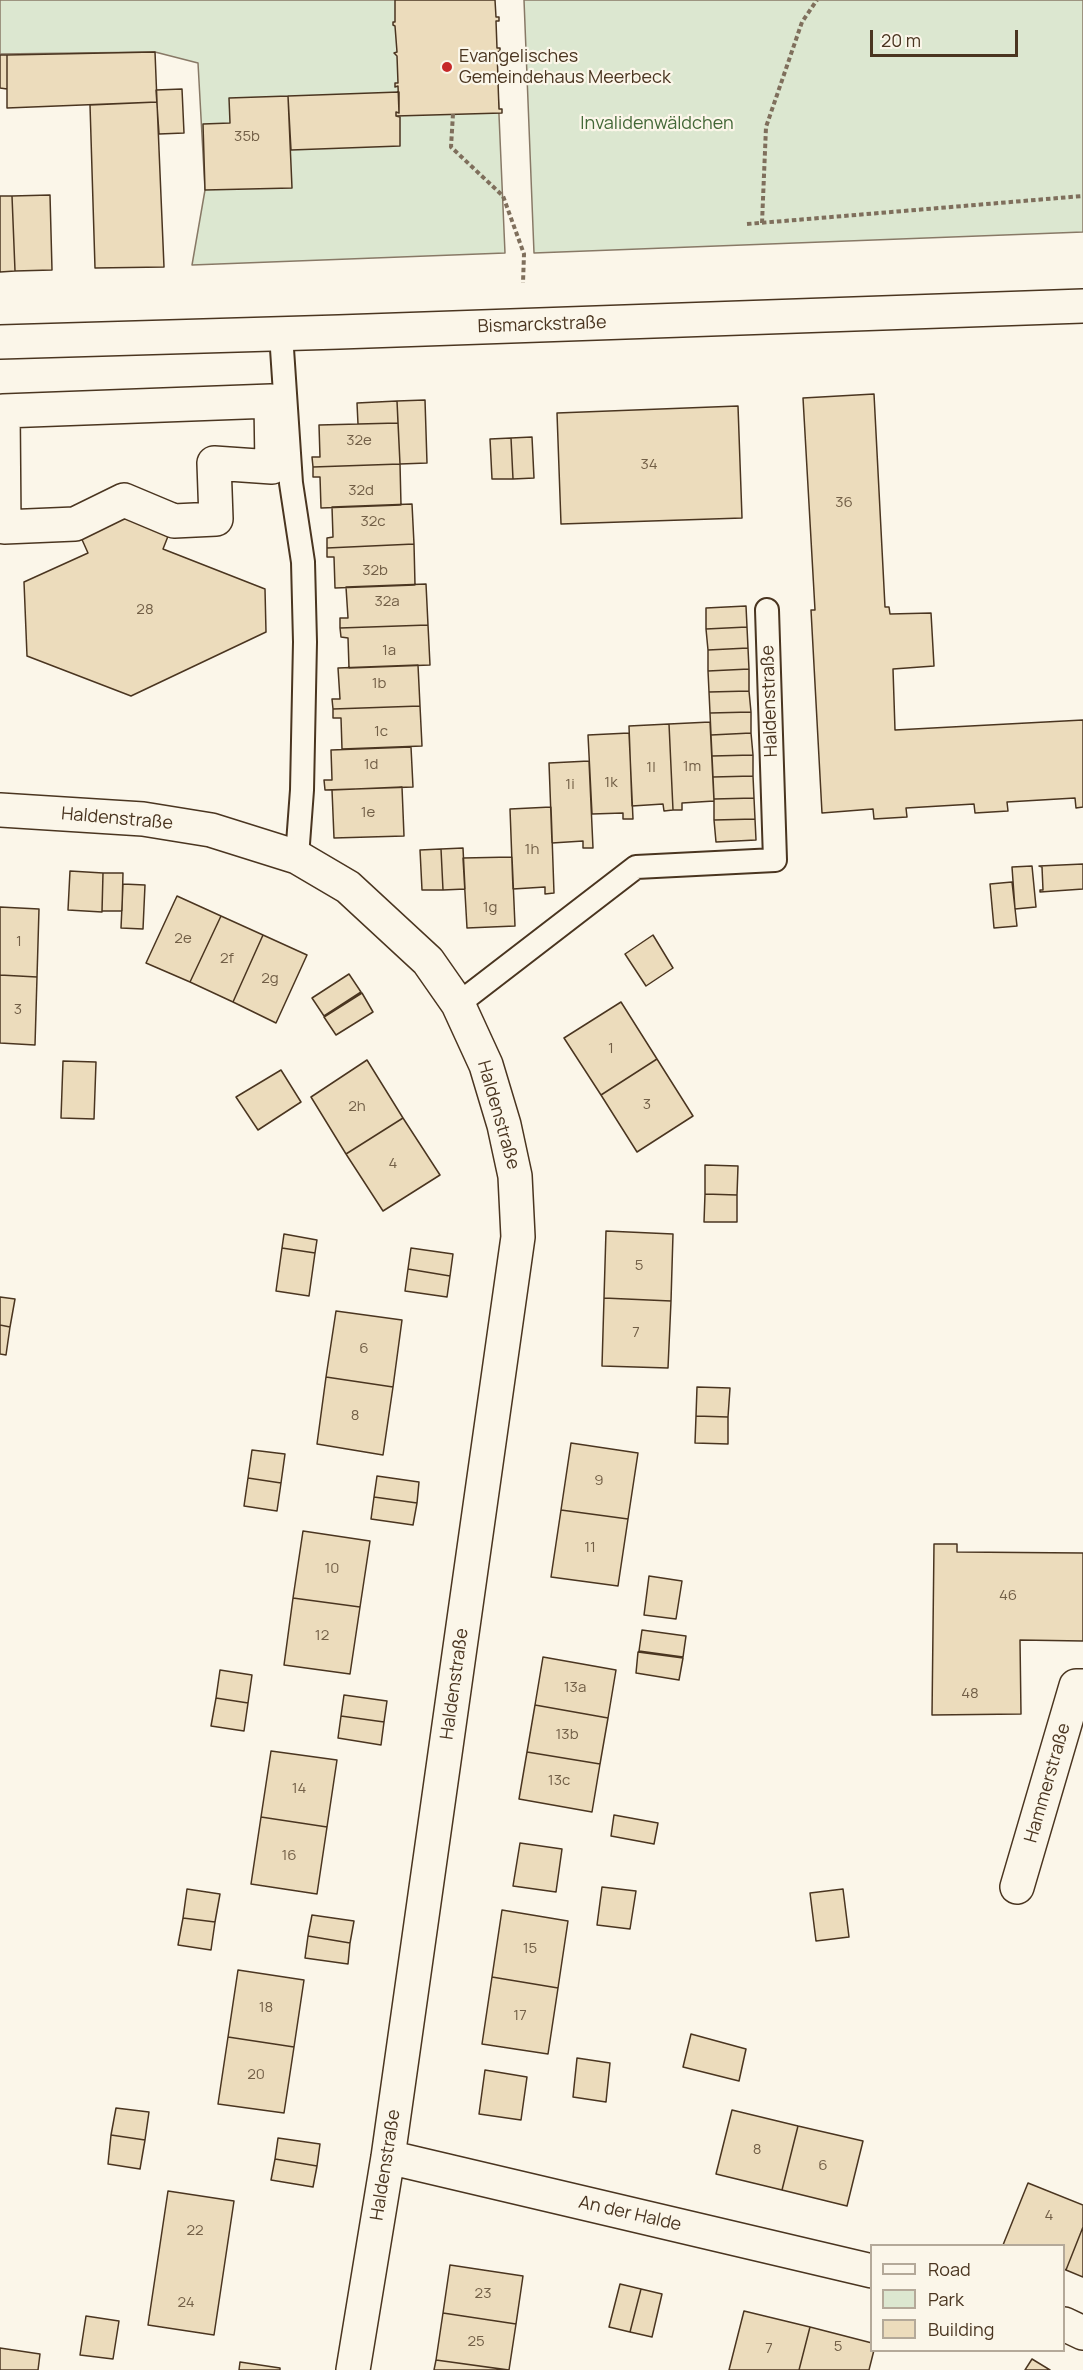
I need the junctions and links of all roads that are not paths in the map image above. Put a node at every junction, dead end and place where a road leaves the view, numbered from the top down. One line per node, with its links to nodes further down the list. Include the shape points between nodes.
1 (1083, 306): 2 (street, Bismarckstraße)
2 (281, 334): 3 (street, Bismarckstraße); 7 (lane, via 291,483 303,562 305,653)
3 (0, 342)
4 (271, 402): 4 (street, via 272,467 214,463 216,519 174,521 124,500 75,524 4,527 3,411)
5 (766, 610): 8 (lane, Haldenstraße, via 775,860 636,867)
6 (0, 810): 7 (street, Haldenstraße, via 143,819 200,828)
7 (297, 857): 8 (street, Haldenstraße, via 348,887 394,927 428,961)
8 (458, 1004): 11 (street, Haldenstraße, via 486,1065 504,1125 515,1176 518,1237)
9 (1083, 1686): 10 (street, Hammerstraße, via 1076,1686)
10 (1017, 1887)
11 (388, 2157): 12 (street, An der Halde); 15 (street, Haldenstraße)
12 (870, 2271)
13 (1065, 2324): 14 (street)
14 (1083, 2332)
15 (352, 2370)

